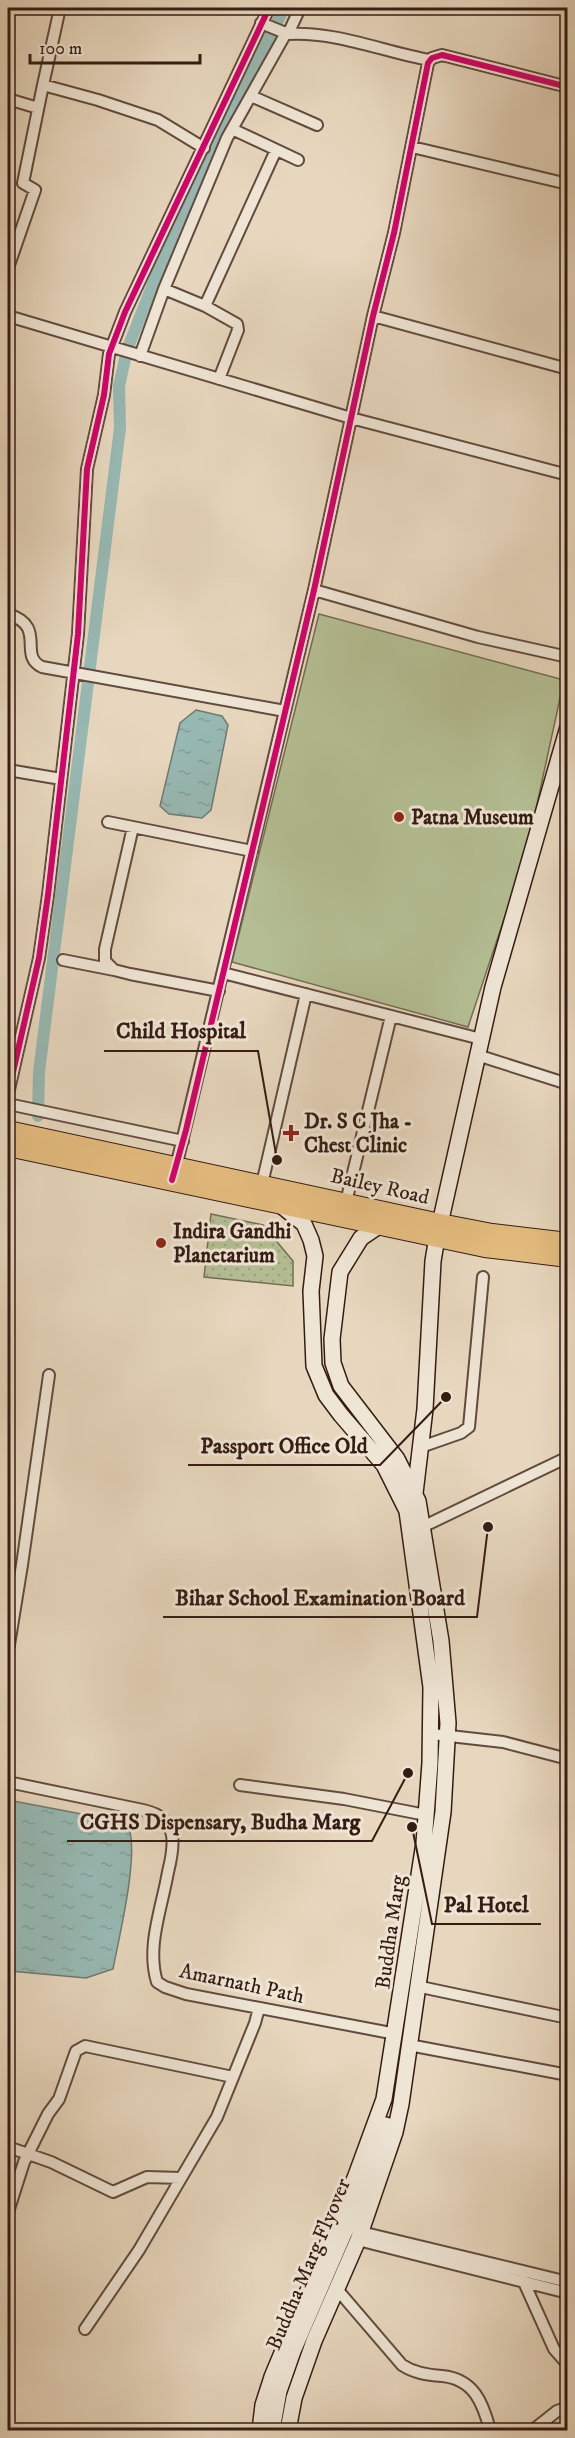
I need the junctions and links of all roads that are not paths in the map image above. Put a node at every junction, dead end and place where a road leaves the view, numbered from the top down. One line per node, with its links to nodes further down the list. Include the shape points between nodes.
1 (60, 8): 7 (street)
2 (269, 8): 4 (street)
3 (300, 8): 5 (street)
4 (264, 24): 5 (street); 15 (street)
5 (284, 32): 6 (street, via 331,37); 9 (street)
6 (430, 60): 8 (street, via 442,55); 14 (street)
7 (43, 85): 11 (street); 15 (street, via 158,120)
8 (567, 87)
9 (251, 96): 12 (street); 13 (street)
10 (8, 99): 11 (street)
11 (38, 108): 19 (street, via 23,183 35,190)
12 (316, 125)
13 (232, 129): 16 (street); 20 (street)
14 (412, 147): 18 (street); 23 (street)
15 (204, 148): 24 (street, via 125,312)
16 (276, 150): 17 (street); 21 (street)
17 (298, 160)
18 (567, 184)
19 (9, 261)
20 (164, 289): 21 (street); 25 (street)
21 (206, 306): 27 (street, via 238,326)
22 (8, 316): 24 (street)
23 (373, 316): 26 (street); 28 (street)
24 (114, 348): 25 (street); 33 (street, via 87,469)
25 (137, 355): 27 (street)
26 (567, 369)
27 (219, 379): 28 (street)
28 (351, 418): 29 (street); 30 (street)
29 (567, 475)
30 (314, 590): 32 (street, via 478,638); 34 (street)
31 (8, 614): 33 (street, via 30,630 30,648 36,664)
32 (567, 657)
33 (77, 674): 34 (street); 38 (street)
34 (285, 711): 41 (street)
35 (567, 728): 36 (main road)
36 (563, 758): 48 (main road, via 493,987)
37 (8, 770): 38 (street)
38 (61, 780): 50 (street, via 39,958)
39 (108, 822): 40 (street)
40 (133, 827): 41 (street); 43 (street, via 105,949 105,961)
41 (252, 851): 44 (street)
42 (63, 960): 43 (street)
43 (114, 970): 45 (street)
44 (223, 973): 45 (street); 46 (street)
45 (219, 991): 56 (street)
46 (306, 994): 47 (street); 59 (street)
47 (391, 1016): 48 (street); 60 (street)
48 (481, 1039): 51 (main road)
49 (8, 1042): 50 (street)
50 (20, 1044): 53 (street)
51 (477, 1055): 52 (street); 63 (main road)
52 (567, 1084)
53 (8, 1094)
54 (11, 1104): 56 (street)
55 (8, 1131): 58 (highway, Bailey Road)
56 (183, 1141): 58 (street)
57 (8, 1146): 58 (highway, Bailey Road)
58 (174, 1173): 59 (highway, Bailey Road); 61 (highway, Bailey Road)
59 (262, 1184): 60 (highway, Bailey Road)
60 (345, 1202): 63 (highway, Bailey Road)
61 (278, 1203): 62 (highway, Bailey Road); 71 (main road, Buddha Marg, via 304,1224 315,1256 311,1291 314,1366 326,1395 384,1465)
62 (381, 1225): 63 (highway, Bailey Road); 70 (main road, Buddha Marg, via 361,1238 340,1272 333,1363 341,1386 397,1459)
63 (439, 1230): 64 (highway, Bailey Road); 65 (highway, Bailey Road, via 485,1247); 68 (main road, via 433,1261)
64 (567, 1243)
65 (567, 1257)
66 (483, 1277): 68 (street, via 469,1427)
67 (49, 1375): 72 (street)
68 (421, 1447): 70 (main road)
69 (567, 1457): 71 (street)
70 (415, 1493): 71 (main road, Buddha Marg)
71 (417, 1529): 73 (main road, Buddha Marg, via 432,1688); 74 (main road, Buddha Marg, via 441,1641)
72 (8, 1651)
73 (432, 1734): 74 (street); 78 (main road, Buddha Marg)
74 (448, 1736): 75 (street, via 503,1742); 79 (main road, Buddha Marg, via 443,1812)
75 (567, 1759)
76 (8, 1782): 80 (street, Amarnath Path, via 158,1813 172,1834 172,1852 152,1956 157,1982 186,1994)
77 (240, 1785): 78 (street)
78 (426, 1815): 82 (main road, Buddha Marg)
79 (416, 1986): 81 (street); 83 (main road, Buddha Marg)
80 (258, 2008): 82 (street, Amarnath Path); 85 (street)
81 (567, 2018)
82 (396, 2034): 86 (main road, Buddha Marg)
83 (409, 2045): 84 (street); 87 (main road, Buddha Marg)
84 (567, 2075)
85 (233, 2077): 90 (street, via 85,2046 79,2048 59,2099); 91 (street, via 217,2117)
86 (384, 2098): 88 (main road); 102 (main road, Buddha Marg, via 272,2377)
87 (401, 2104): 88 (main road, Buddha Marg Flyover); 93 (main road, Buddha Marg)
88 (387, 2121): 103 (main road, Buddha Marg Flyover, via 358,2201 293,2351 279,2391)
89 (8, 2147): 90 (street)
90 (28, 2156): 91 (street, via 51,2162 113,2192 147,2177); 92 (street)
91 (181, 2178): 99 (street, via 139,2250)
92 (8, 2212)
93 (360, 2236): 94 (street); 96 (street); 97 (main road, Buddha Marg)
94 (521, 2271): 95 (street); 96 (street)
95 (567, 2282)
96 (523, 2283): 98 (street); 100 (street, via 554,2349)
97 (336, 2288): 104 (main road, Buddha Marg, via 294,2398); 105 (street, via 402,2365 460,2380 472,2388 484,2407)
98 (567, 2293)
99 (85, 2329)
100 (567, 2365)
101 (567, 2407): 106 (street)
102 (260, 2430)
103 (272, 2430)
104 (288, 2430)
105 (490, 2430)
106 (533, 2430)

